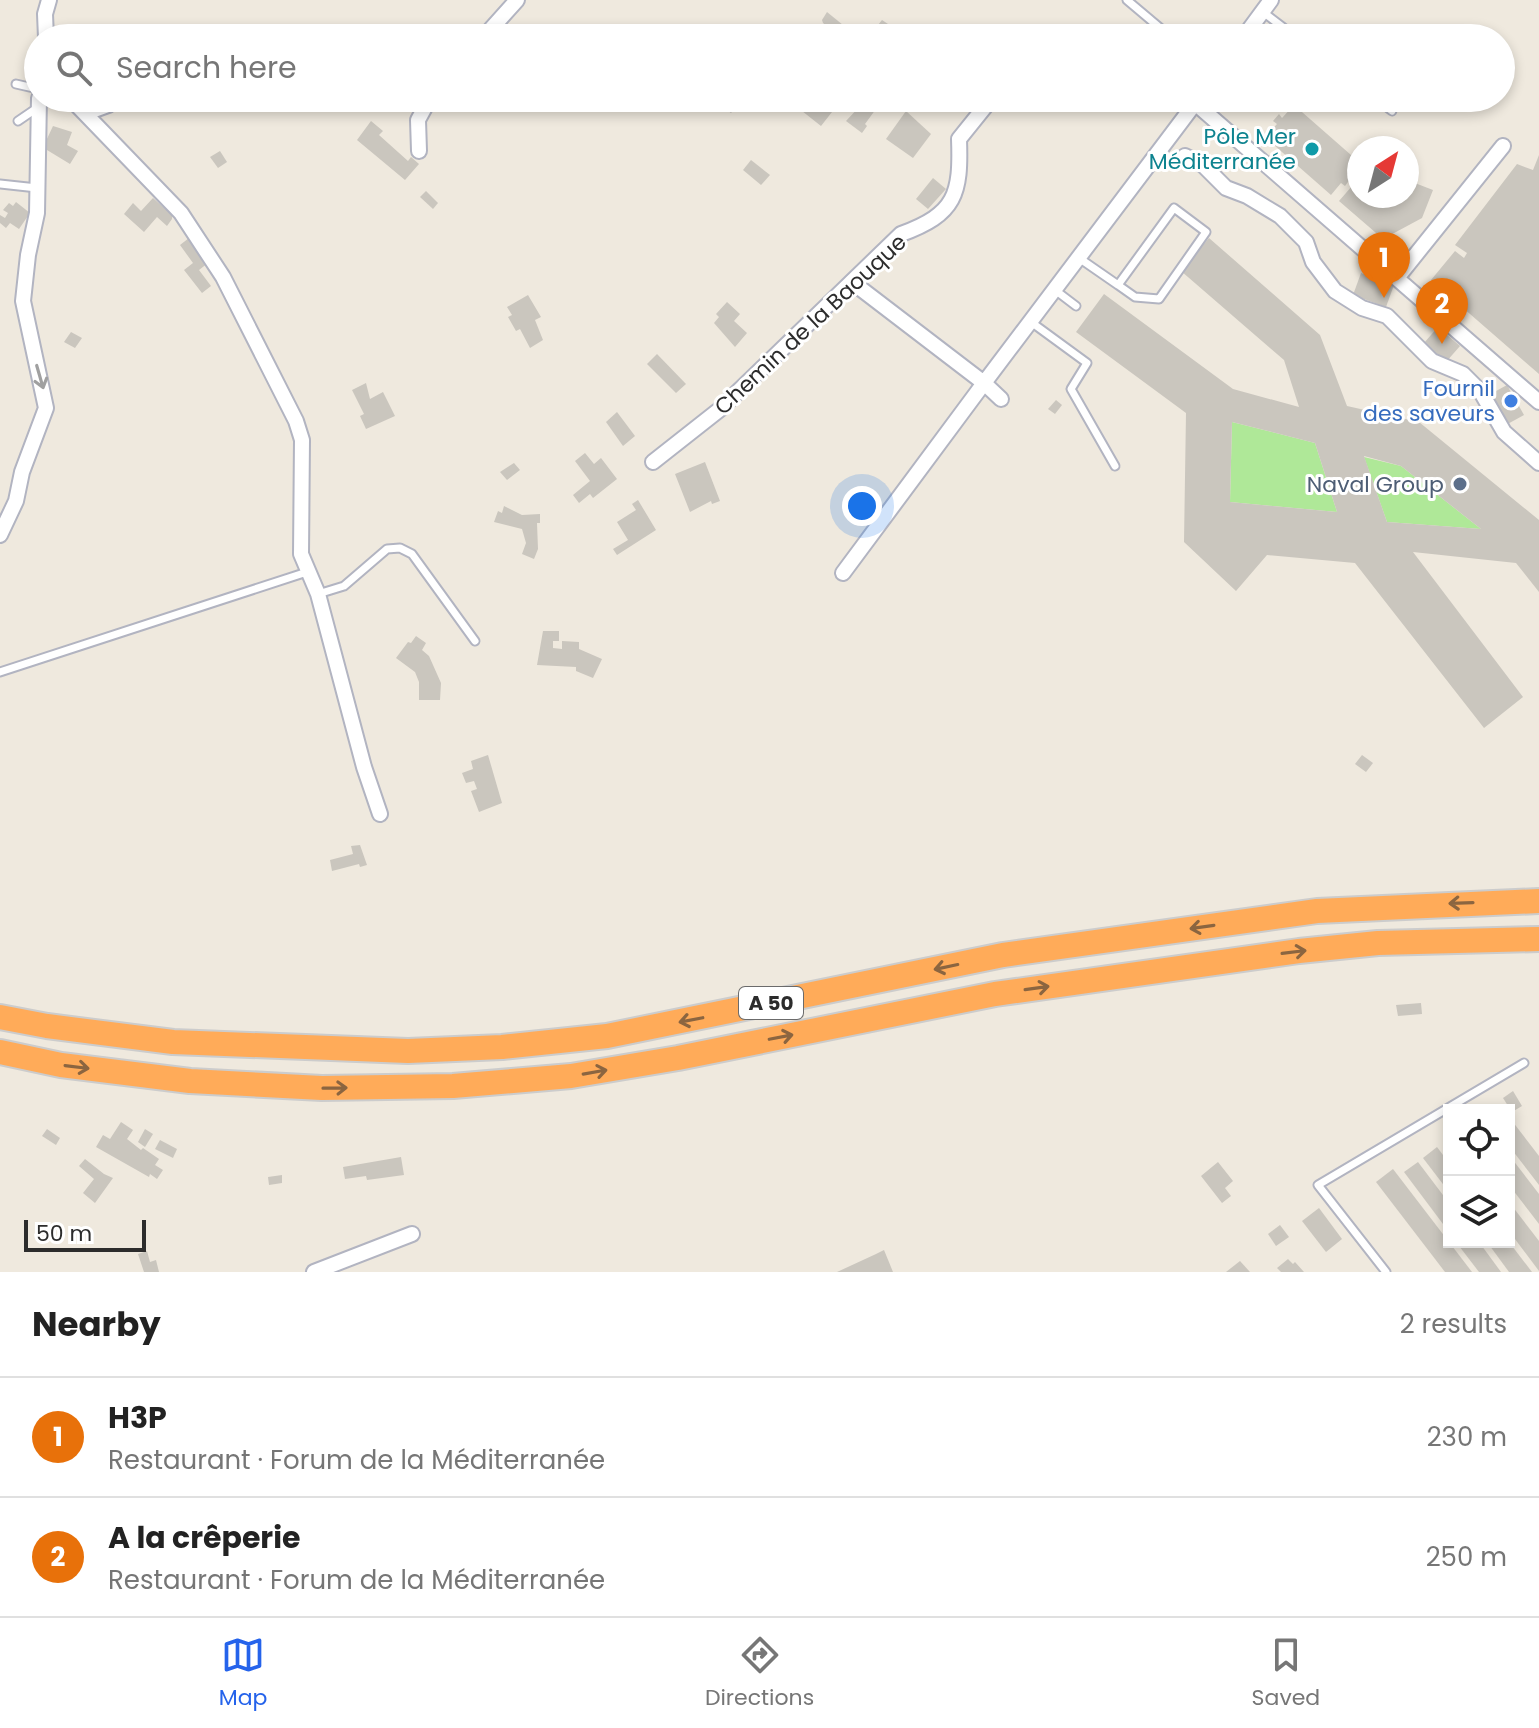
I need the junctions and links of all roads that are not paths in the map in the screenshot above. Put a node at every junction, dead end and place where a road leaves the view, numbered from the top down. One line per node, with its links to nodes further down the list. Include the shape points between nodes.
1 (49, 0): 5 (street)
2 (517, 0): 6 (street)
3 (1127, 0): 7 (lane)
4 (1267, 6): 8 (street); 9 (lane)
5 (45, 24)
6 (496, 24)
7 (1155, 24)
8 (1254, 24)
9 (1284, 24)
10 (16, 84): 11 (lane)
11 (24, 86)
12 (28, 112): 21 (lane)
13 (39, 112): 26 (street)
14 (84, 112): 20 (street)
15 (99, 112): 20 (lane)
16 (422, 112): 23 (street)
17 (981, 112): 31 (street, Chemin de la Baouque, via 959,139 960,177 952,201 929,224 901,234)
18 (1189, 112): 28 (street)
19 (1209, 112): 30 (street)
20 (88, 116): 43 (street, via 181,213 223,277 296,421 302,440 301,554)
21 (18, 121)
22 (1503, 146): 30 (street)
23 (419, 151)
24 (1185, 156): 40 (street, via 1226,188 1280,216 1306,242 1313,262 1335,291 1387,316 1432,361 1463,374 1481,392 1504,432)
25 (0, 184): 26 (lane)
26 (39, 189): 27 (street)
27 (28, 255): 29 (lane); 42 (street, one-way to 42, via 23,301 46,408)
28 (1079, 258): 32 (lane); 33 (street)
29 (41, 262)
30 (1397, 278): 38 (street)
31 (852, 282): 36 (street); 39 (street, Chemin de la Baouque, via 719,410)
32 (1118, 285): 32 (lane, via 1135,297 1159,299 1206,232 1174,208)
33 (1055, 290): 34 (lane); 35 (street)
34 (1076, 306)
35 (1031, 322): 36 (street); 41 (lane, via 1087,363 1071,389)
36 (984, 383): 37 (street); 44 (street)
37 (1001, 399)
38 (1539, 402)
39 (653, 462)
40 (1539, 463)
41 (1115, 466)
42 (0, 535)
43 (307, 572): 45 (street); 47 (lane)
44 (843, 573)
45 (318, 594): 46 (lane, via 344,586 387,549 400,548 412,554); 48 (street)
46 (475, 641)
47 (0, 672)
48 (380, 814)
49 (1539, 901): 51 (highway, A 50, one-way to 51, via 1317,911 1144,935 1003,955 607,1036 502,1047 408,1051 173,1042)
50 (1539, 939): 52 (highway, A 50, one-way to 50, via 190,1081 322,1088 453,1086 571,1076 995,994 1299,951 1378,943)
51 (0, 1017)
52 (0, 1052)
53 (1524, 1063): 56 (lane, via 1318,1185)
54 (412, 1234): 55 (street)
55 (314, 1272)
56 (1386, 1272)

